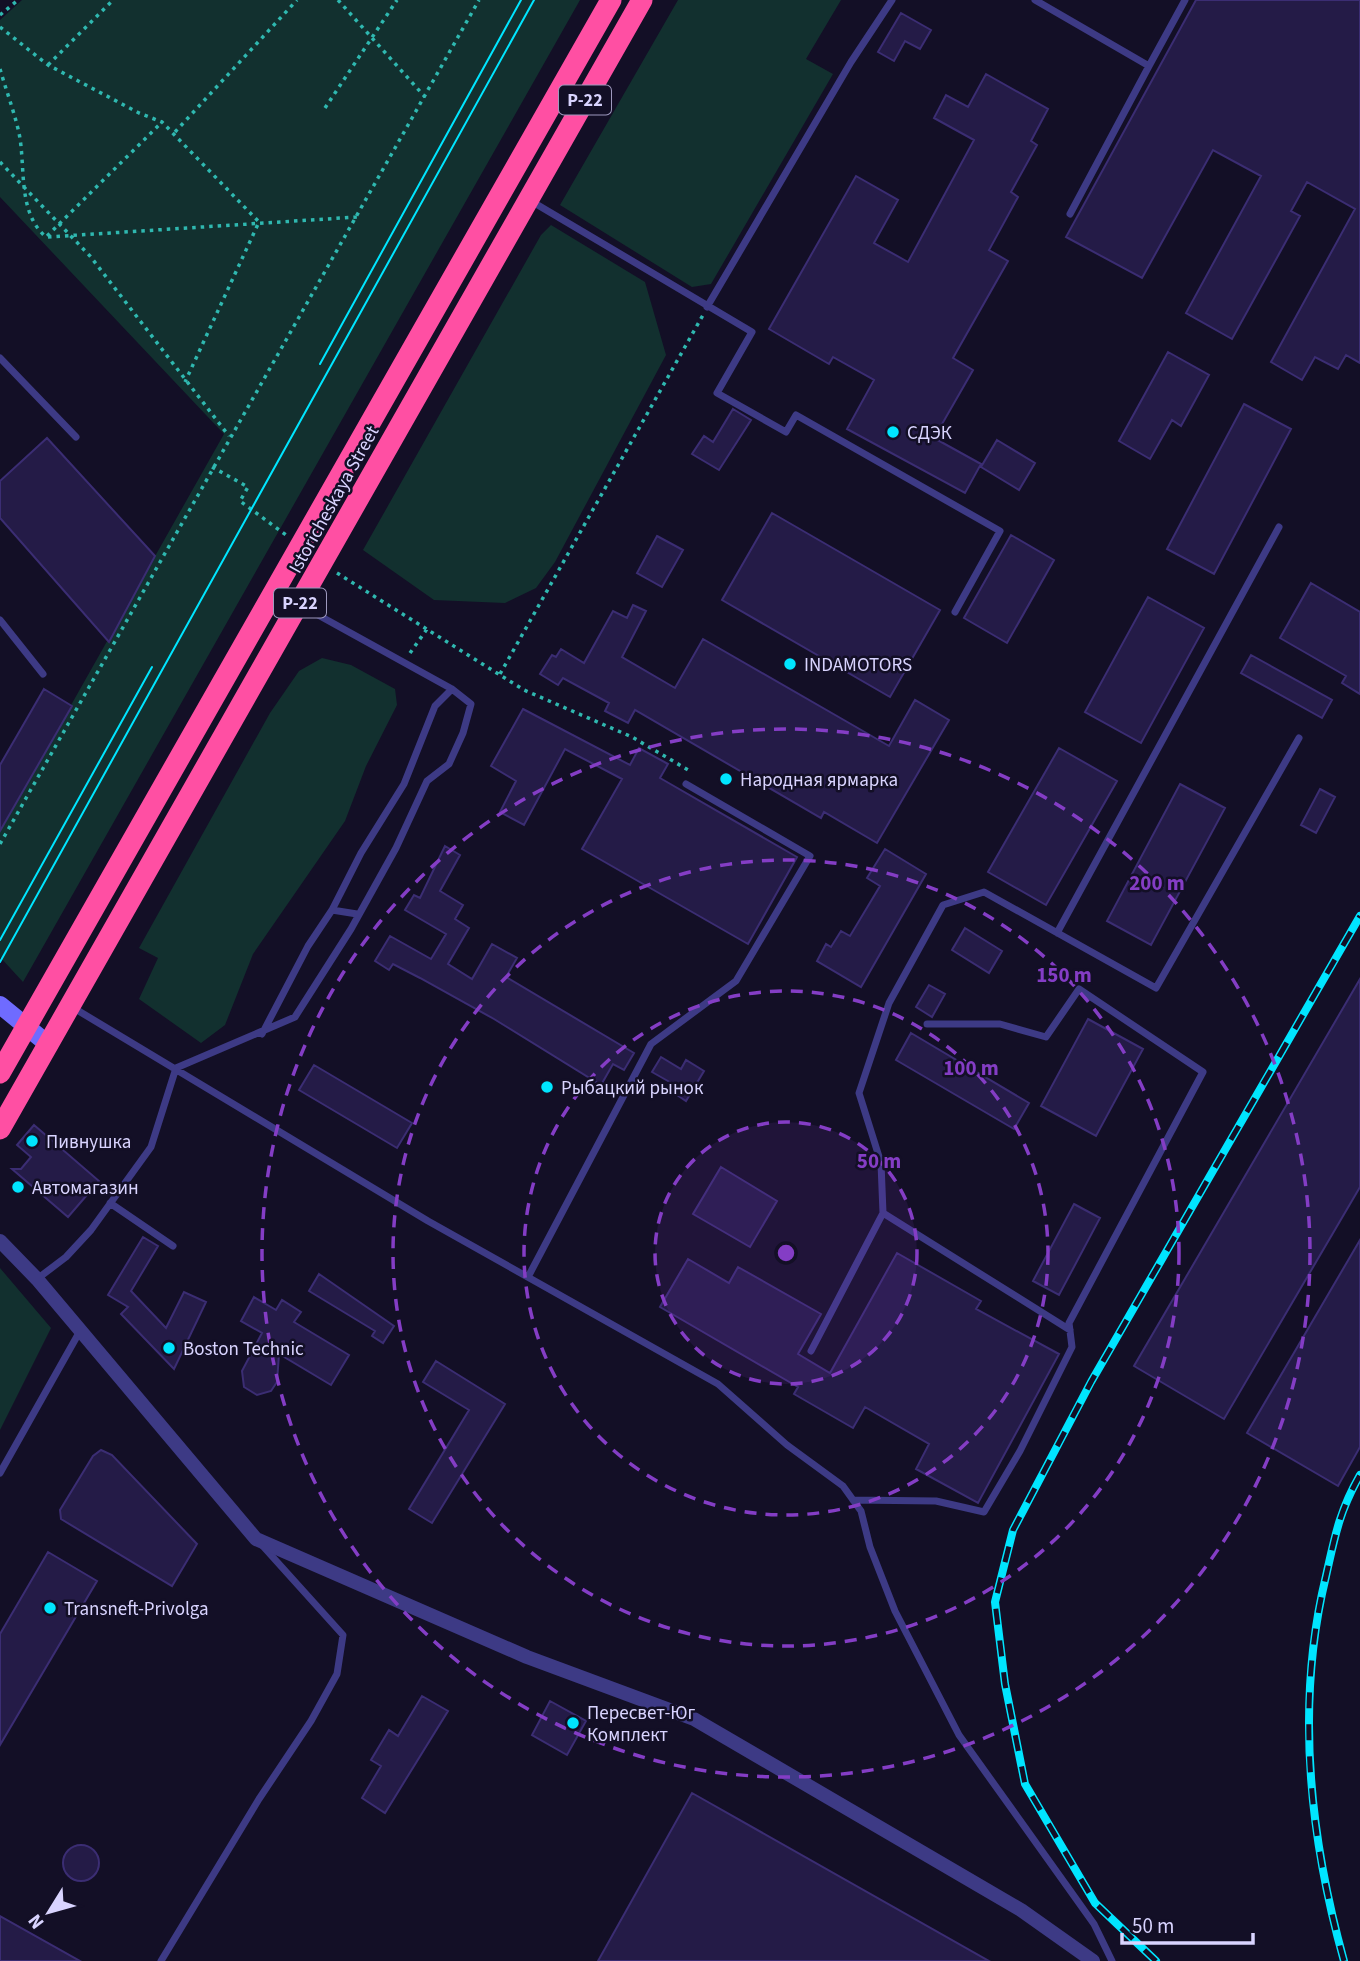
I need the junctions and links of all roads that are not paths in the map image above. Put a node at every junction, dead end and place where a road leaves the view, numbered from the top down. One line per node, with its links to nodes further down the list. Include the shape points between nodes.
1 (611, 0): 26 (highway, Istoricheskaya Street / Р-22)
2 (642, 0): 7 (highway, Istoricheskaya Street / Р-22)
3 (892, 0): 9 (lane, via 850,62)
4 (1035, 0): 6 (lane)
5 (1185, 0): 6 (lane)
6 (1149, 66): 8 (lane)
7 (528, 199): 9 (lane); 13 (highway, Istoricheskaya Street / Р-22)
8 (1070, 214)
9 (707, 307): 14 (lane, via 752,332 717,393 786,432 796,415 1000,531)
10 (0, 358): 11 (lane)
11 (76, 437)
12 (1279, 527): 22 (lane)
13 (299, 604): 17 (lane); 24 (highway, Istoricheskaya Street / Р-22)
14 (955, 612)
15 (0, 620): 16 (lane)
16 (43, 674)
17 (452, 689): 20 (lane, via 435,706 404,784); 21 (lane, via 471,704 463,733 449,764 427,780 396,848)
18 (1298, 738): 22 (lane, via 1156,988)
19 (686, 784): 36 (lane, via 810,856 736,981 651,1044)
20 (332, 910): 21 (lane); 27 (lane)
21 (357, 914): 27 (lane, via 295,1017)
22 (1058, 933): 33 (lane, via 984,892 943,905 889,1003 859,1093 881,1163)
23 (0, 1005): 26 (main road)
24 (72, 1007): 28 (highway, Istoricheskaya Street / Р-22); 29 (lane)
25 (927, 1024): 39 (lane, via 1000,1024 1045,1037 1079,989 1203,1072 1069,1323)
26 (26, 1026): 28 (main road); 30 (highway, Istoricheskaya Street / Р-22)
27 (262, 1034): 29 (lane)
28 (49, 1045): 31 (highway, Istoricheskaya Street / Р-22)
29 (176, 1068): 32 (lane, via 151,1147); 36 (lane)
30 (0, 1073)
31 (0, 1129)
32 (110, 1203): 35 (lane); 37 (lane, via 66,1257)
33 (883, 1213): 39 (lane); 40 (lane)
34 (0, 1241): 37 (street)
35 (173, 1246)
36 (528, 1277): 42 (lane, via 719,1384 787,1445 843,1486)
37 (37, 1279): 38 (street)
38 (80, 1331): 41 (lane); 43 (street)
39 (1070, 1331): 42 (lane, via 1072,1348 984,1512 936,1501)
40 (811, 1351)
41 (0, 1473)
42 (853, 1500): 46 (lane, via 861,1511 895,1611 959,1735 1094,1924)
43 (256, 1539): 44 (lane, via 343,1635 337,1674); 45 (street, via 527,1657 694,1719 1021,1910)
44 (161, 1961)
45 (1093, 1961)
46 (1112, 1961)

